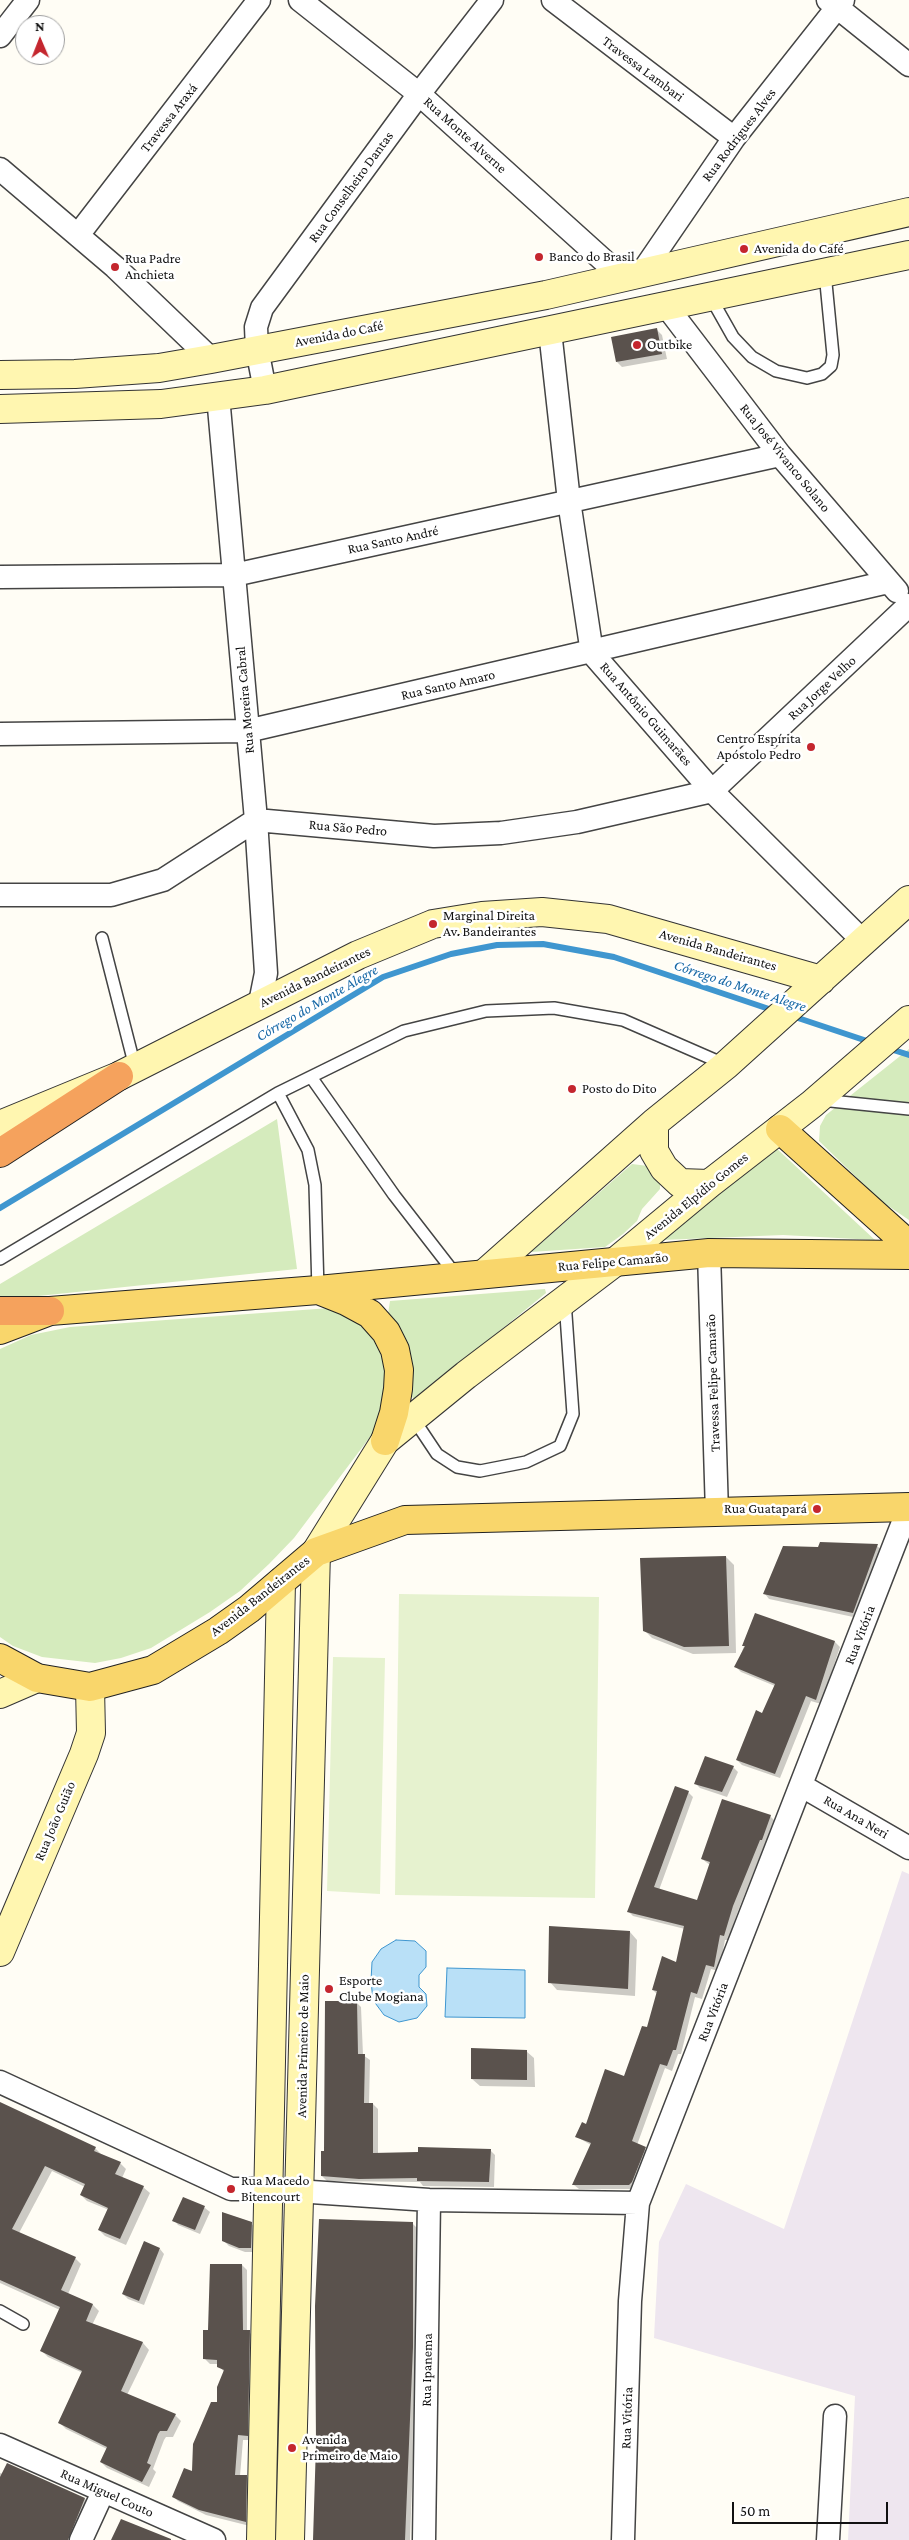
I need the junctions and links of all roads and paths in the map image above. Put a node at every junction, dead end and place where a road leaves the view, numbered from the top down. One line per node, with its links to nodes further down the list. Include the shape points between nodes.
1 (28, 0): 7 (street)
2 (260, 0): 13 (street, Travessa Araxá)
3 (300, 0): 9 (street, Rua Monte Alverne)
4 (492, 0): 9 (street, Rua Conselheiro Dantas)
5 (553, 0): 10 (street, Travessa Lambari)
6 (836, 2): 8 (street); 10 (street, Rua Rodrigues Alves)
7 (0, 36)
8 (909, 65)
9 (420, 94): 16 (street, Rua Monte Alverne); 20 (street, Rua Conselheiro Dantas, via 262,308 256,327)
10 (734, 138): 16 (street, Rua Rodrigues Alves)
11 (0, 169): 13 (street)
12 (909, 212): 16 (main road, Avenida do Café)
13 (78, 235): 21 (street)
14 (909, 255): 15 (main road)
15 (825, 273): 17 (main road); 17 (lane, via 831,366 822,374 807,378 776,371 752,357 733,337)
16 (632, 276): 20 (main road, Avenida do Café)
17 (711, 298): 18 (main road)
18 (667, 307): 19 (main road); 26 (street, Rua José Vivanco Solano)
19 (550, 331): 23 (main road); 27 (street, Rua Antônio Guimarães)
20 (257, 349): 21 (main road, Avenida do Café); 23 (street, Rua Conselheiro Dantas)
21 (212, 359): 22 (main road, Avenida do Café, via 75,374)
22 (0, 375)
23 (265, 390): 24 (main road)
24 (218, 396): 25 (main road, via 161,404); 28 (street, Rua Moreira Cabral)
25 (0, 409)
26 (780, 455): 27 (street, Rua Santo André); 30 (street, Rua José Vivanco Solano)
27 (569, 501): 28 (street, Rua Santo André); 32 (street, Rua Antônio Guimarães)
28 (234, 575): 29 (street, Rua Santo André); 33 (street, Rua Moreira Cabral)
29 (0, 577)
30 (888, 582): 31 (street, Rua José Vivanco Solano); 32 (street, Rua Santo Amaro)
31 (909, 605): 35 (street, Rua Jorge Velho)
32 (592, 653): 33 (street, Rua Santo Amaro); 35 (street, Rua Antônio Guimarães)
33 (247, 731): 34 (street, Rua Santo Amaro); 36 (street, Rua Moreira Cabral)
34 (0, 734)
35 (712, 791): 36 (street, Rua São Pedro, via 577,822 501,833 434,836); 40 (street, Rua Antônio Guimarães)
36 (256, 820): 37 (street, via 163,880 120,893); 42 (street, Rua Moreira Cabral, via 266,973)
37 (0, 895)
38 (909, 900): 40 (main road)
39 (102, 938): 45 (lane)
40 (864, 942): 41 (main road)
41 (821, 980): 42 (main road, Avenida Bandeirantes, via 608,919 542,912 482,916 433,924 358,954); 44 (main road)
42 (260, 1003): 45 (main road, Avenida Bandeirantes)
43 (906, 1023): 48 (main road, Avenida Elpídio Gomes)
44 (726, 1065): 46 (lane, via 623,1020 554,1008 486,1011 404,1031); 50 (main road)
45 (127, 1072): 51 (main road, Avenida Bandeirantes); 53 (highway)
46 (311, 1077): 47 (lane); 61 (lane, via 394,1195)
47 (278, 1094): 58 (lane); 62 (lane, via 308,1150 315,1185)
48 (817, 1099): 49 (lane); 52 (main road, Avenida Elpídio Gomes)
49 (909, 1109)
50 (654, 1123): 54 (main road, via 654,1151 664,1168 680,1183); 60 (main road)
51 (0, 1125)
52 (780, 1129): 54 (main road, Avenida Elpídio Gomes); 55 (main road)
53 (0, 1153)
54 (708, 1184): 59 (main road, Avenida Elpídio Gomes)
55 (909, 1245)
56 (709, 1253): 57 (main road, Rua Felipe Camarão); 59 (main road, Rua Felipe Camarão); 70 (street, Travessa Felipe Camarão)
57 (909, 1255)
58 (0, 1259)
59 (615, 1262): 60 (main road, Rua Felipe Camarão); 63 (main road, Avenida Elpídio Gomes)
60 (484, 1274): 61 (main road, Rua Felipe Camarão)
61 (457, 1277): 62 (main road, Rua Felipe Camarão)
62 (318, 1290): 65 (main road); 68 (main road, via 370,1314 386,1332 395,1350 398,1389)
63 (565, 1300): 67 (main road, Avenida Elpídio Gomes); 67 (lane, via 574,1414 560,1446 526,1462 480,1471 457,1467 437,1454)
64 (0, 1311): 65 (highway)
65 (50, 1311): 66 (main road)
66 (0, 1330)
67 (413, 1418): 68 (main road, Avenida Elpídio Gomes)
68 (385, 1441): 71 (main road, Avenida Bandeirantes)
69 (909, 1507): 70 (main road); 77 (street, Rua Vitória)
70 (717, 1513): 71 (main road, via 404,1520)
71 (316, 1552): 72 (main road, Avenida Bandeirantes); 82 (main road, Avenida Primeiro de Maio)
72 (281, 1582): 75 (main road, Avenida Bandeirantes, via 218,1631 153,1670); 81 (main road)
73 (0, 1658): 74 (main road, Avenida Bandeirantes)
74 (37, 1678): 75 (main road, Avenida Bandeirantes); 76 (main road)
75 (90, 1687): 79 (main road, Rua João Guião, via 91,1733 84,1754)
76 (0, 1694)
77 (802, 1786): 78 (street, Rua Ana Neri); 84 (street, Rua Vitória)
78 (909, 1848)
79 (0, 1952)
80 (0, 2082): 81 (street, via 231,2190)
81 (267, 2189): 82 (street); 92 (main road)
82 (300, 2193): 83 (street); 93 (main road, Avenida Primeiro de Maio)
83 (429, 2200): 84 (street); 94 (street, Rua Ipanema)
84 (638, 2203): 95 (street, Rua Vitória, via 630,2301)
85 (0, 2311): 86 (lane)
86 (23, 2324)
87 (835, 2416): 96 (street)
88 (0, 2445): 89 (street, Rua Miguel Couto)
89 (102, 2492): 90 (street); 91 (street, Rua Miguel Couto)
90 (81, 2540)
91 (214, 2540)
92 (261, 2540)
93 (290, 2540)
94 (424, 2540)
95 (623, 2540)
96 (828, 2540)

